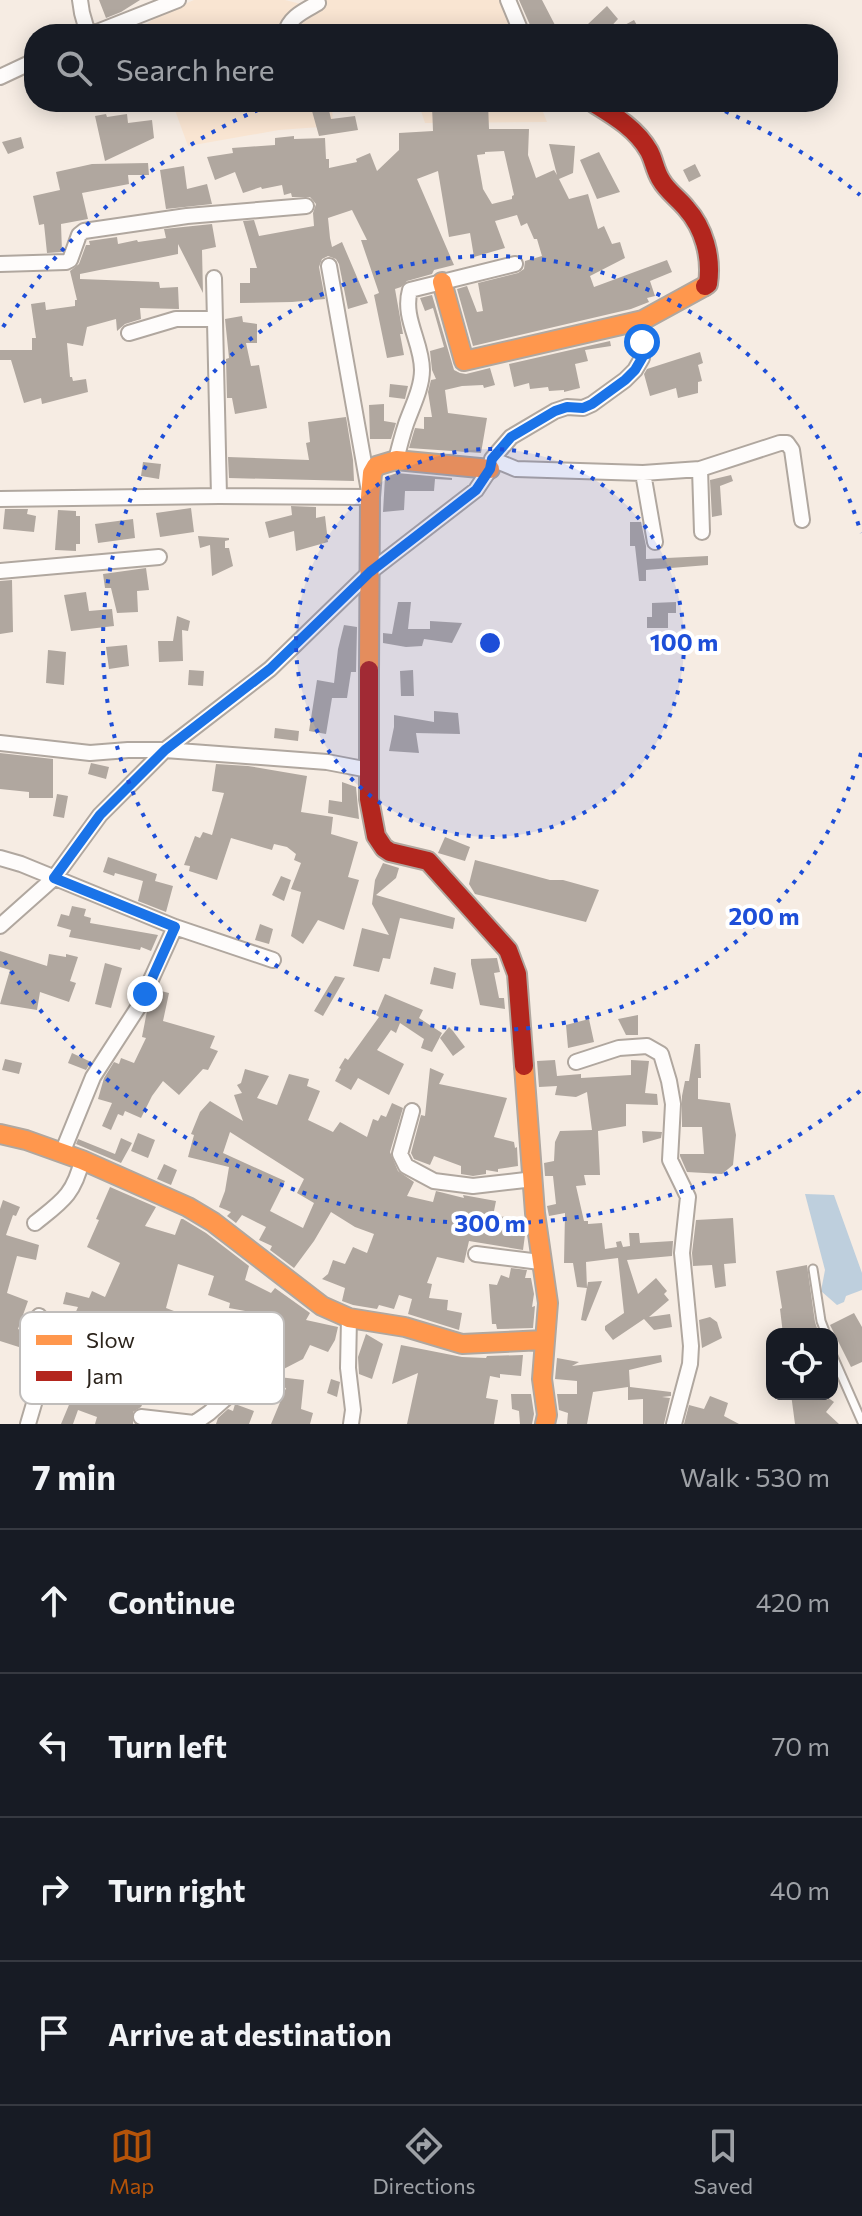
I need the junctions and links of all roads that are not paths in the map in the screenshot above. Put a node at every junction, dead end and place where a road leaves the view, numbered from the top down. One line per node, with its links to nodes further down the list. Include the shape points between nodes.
1 (80, 0): 5 (street)
2 (178, 0): 6 (street)
3 (508, 0): 8 (street)
4 (317, 1): 7 (street)
5 (86, 24)
6 (116, 24)
7 (288, 24)
8 (518, 24)
9 (24, 66): 10 (street)
10 (0, 77)
11 (618, 112): 19 (street, via 649,151 662,181 693,215 708,258 708,284)
12 (306, 206): 13 (street, via 84,231 66,262)
13 (0, 264)
14 (515, 264): 17 (street)
15 (329, 266): 26 (street)
16 (214, 278): 18 (street)
17 (442, 282): 19 (street, via 464,361); 21 (street, via 410,290 409,316 422,380)
18 (215, 319): 20 (street, via 176,319); 25 (street)
19 (643, 320): 22 (street, via 642,358 625,380 592,404 567,407 511,437)
20 (129, 333)
21 (396, 460): 22 (street); 26 (street, via 376,466)
22 (491, 464): 24 (street); 33 (street, via 476,490)
23 (700, 469): 24 (street); 28 (street, via 787,443); 29 (street)
24 (643, 473): 30 (street)
25 (219, 496): 26 (street); 27 (street)
26 (370, 497): 33 (street)
27 (0, 499)
28 (802, 520)
29 (702, 532)
30 (655, 542)
31 (159, 557): 32 (street)
32 (0, 571)
33 (370, 572): 35 (street, via 270,669); 36 (street)
34 (0, 743): 35 (street, via 90,753)
35 (165, 750): 36 (street); 38 (street, via 100,815)
36 (369, 770): 47 (street, via 372,821 381,844 389,852 428,861 508,950 517,974)
37 (0, 858): 38 (street)
38 (54, 878): 39 (street); 40 (street)
39 (0, 926)
40 (175, 927): 41 (street); 45 (street, via 139,1006 93,1077)
41 (273, 960)
42 (576, 1062): 64 (street, via 619,1048 647,1046 661,1054 669,1081 670,1160 688,1197 682,1253 691,1346)
43 (412, 1111): 47 (street, via 400,1154 406,1166 434,1181 473,1186)
44 (0, 1134): 45 (street)
45 (62, 1153): 46 (street)
46 (82, 1160): 48 (street, via 73,1189); 52 (street, via 188,1207 322,1306)
47 (534, 1179): 50 (street)
48 (35, 1223)
49 (476, 1254): 50 (street)
50 (540, 1262): 54 (street, via 548,1303)
51 (813, 1269): 53 (lane)
52 (349, 1318): 54 (street, via 462,1344); 62 (street)
53 (824, 1328)
54 (544, 1340): 63 (street)
55 (838, 1368): 59 (lane)
56 (34, 1404): 60 (street)
57 (219, 1404): 61 (street)
58 (141, 1417): 61 (street)
59 (862, 1422)
60 (28, 1424)
61 (194, 1424)
62 (351, 1424)
63 (545, 1424)
64 (674, 1424)

